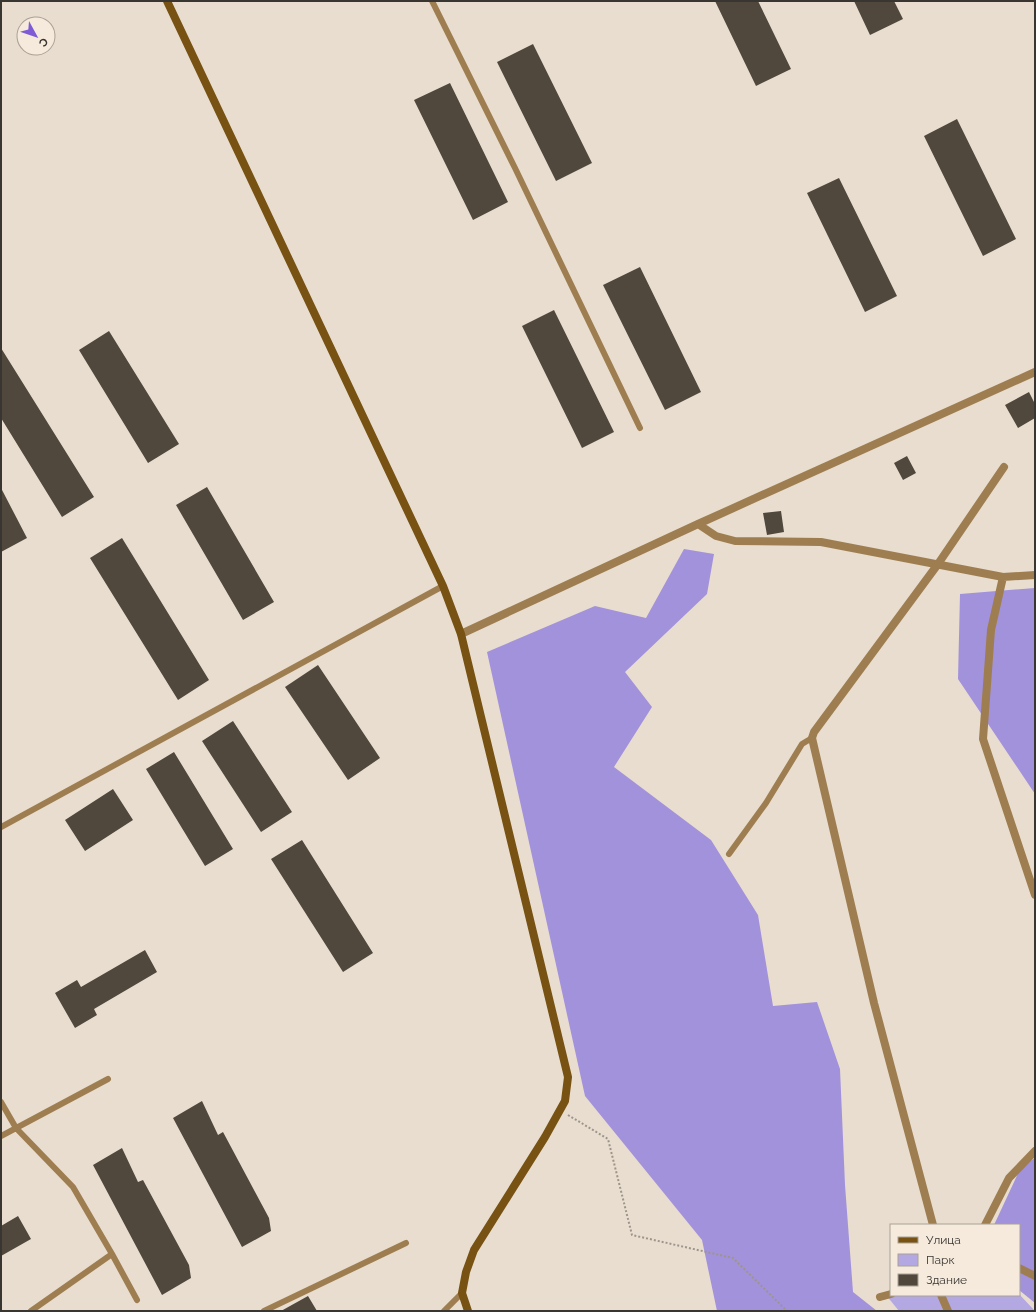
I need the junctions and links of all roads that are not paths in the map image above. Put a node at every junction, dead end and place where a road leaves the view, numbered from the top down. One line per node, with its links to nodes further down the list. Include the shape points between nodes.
1 (167, 1): 10 (street)
2 (432, 1): 4 (lane)
3 (1035, 372): 6 (street)
4 (640, 428)
5 (1004, 467): 7 (street)
6 (698, 524): 7 (street, via 716,536 735,541 822,542); 11 (street)
7 (938, 564): 9 (street); 12 (street)
8 (1035, 575): 9 (street)
9 (1003, 577): 15 (street, via 991,630 983,739)
10 (443, 586): 11 (street); 13 (lane)
11 (461, 634): 27 (street, via 568,1077 565,1101 474,1250)
12 (812, 738): 14 (lane, via 802,744 766,803); 21 (street, via 874,1002)
13 (1, 827)
14 (729, 854)
15 (1035, 895)
16 (108, 1079): 18 (lane)
17 (1, 1102): 18 (lane)
18 (16, 1128): 19 (lane); 24 (lane, via 73,1188)
19 (1, 1136)
20 (1035, 1151): 22 (street, via 1009,1178)
21 (934, 1224)
22 (986, 1224)
23 (406, 1243): 33 (lane)
24 (112, 1254): 31 (lane); 32 (lane)
25 (1020, 1268): 26 (street)
26 (1035, 1276)
27 (462, 1293): 34 (lane); 35 (street)
28 (890, 1294): 30 (street)
29 (941, 1296): 36 (street)
30 (880, 1297)
31 (137, 1300)
32 (31, 1311)
33 (264, 1311)
34 (444, 1311)
35 (468, 1311)
36 (948, 1311)

